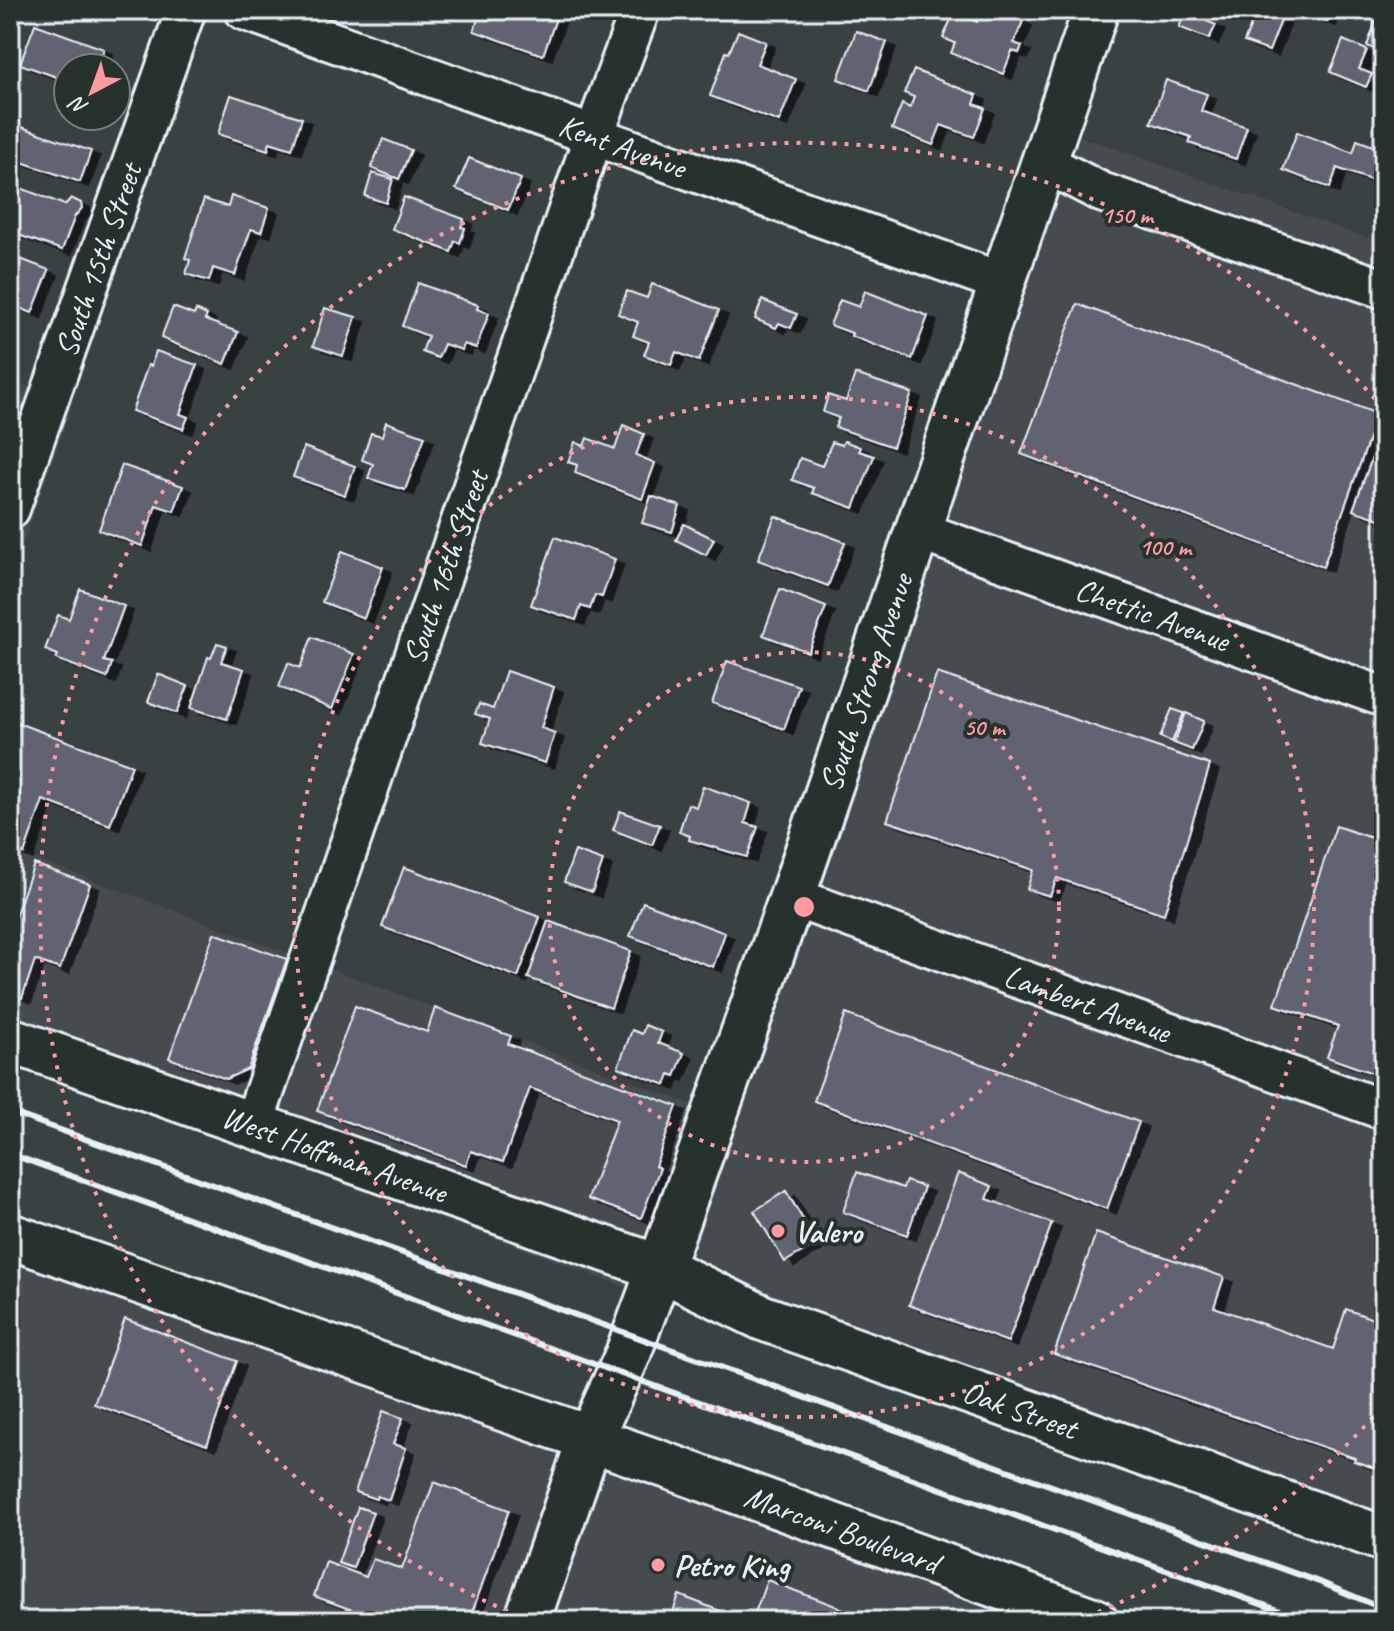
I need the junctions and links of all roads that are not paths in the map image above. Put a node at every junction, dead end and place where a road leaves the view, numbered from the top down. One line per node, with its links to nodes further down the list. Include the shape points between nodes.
1 (186, 10): 9 (street, South 15th Street)
2 (244, 10): 5 (street, Kent Avenue)
3 (640, 10): 5 (street, South 16th Street)
4 (1096, 10): 6 (street, South Strong Avenue)
5 (594, 135): 7 (street, Kent Avenue); 15 (street, South 16th Street)
6 (1045, 163): 7 (street, South Strong Avenue); 8 (street, via 1101,192)
7 (1001, 282): 10 (street, South Strong Avenue)
8 (1384, 289)
9 (10, 509)
10 (919, 531): 11 (street, Chettic Avenue); 12 (street, South Strong Avenue)
11 (1384, 697)
12 (792, 897): 14 (street, Lambert Avenue); 17 (street, South Strong Avenue)
13 (10, 1040): 15 (street, West Hoffman Avenue)
14 (1384, 1110)
15 (253, 1125): 17 (street, West Hoffman Avenue)
16 (10, 1236): 18 (street)
17 (660, 1268): 18 (street, South Strong Avenue); 19 (street, Oak Street, via 763,1318)
18 (590, 1439): 20 (street, South Strong Avenue); 21 (street, Marconi Boulevard)
19 (1384, 1539)
20 (527, 1621)
21 (1095, 1621)

